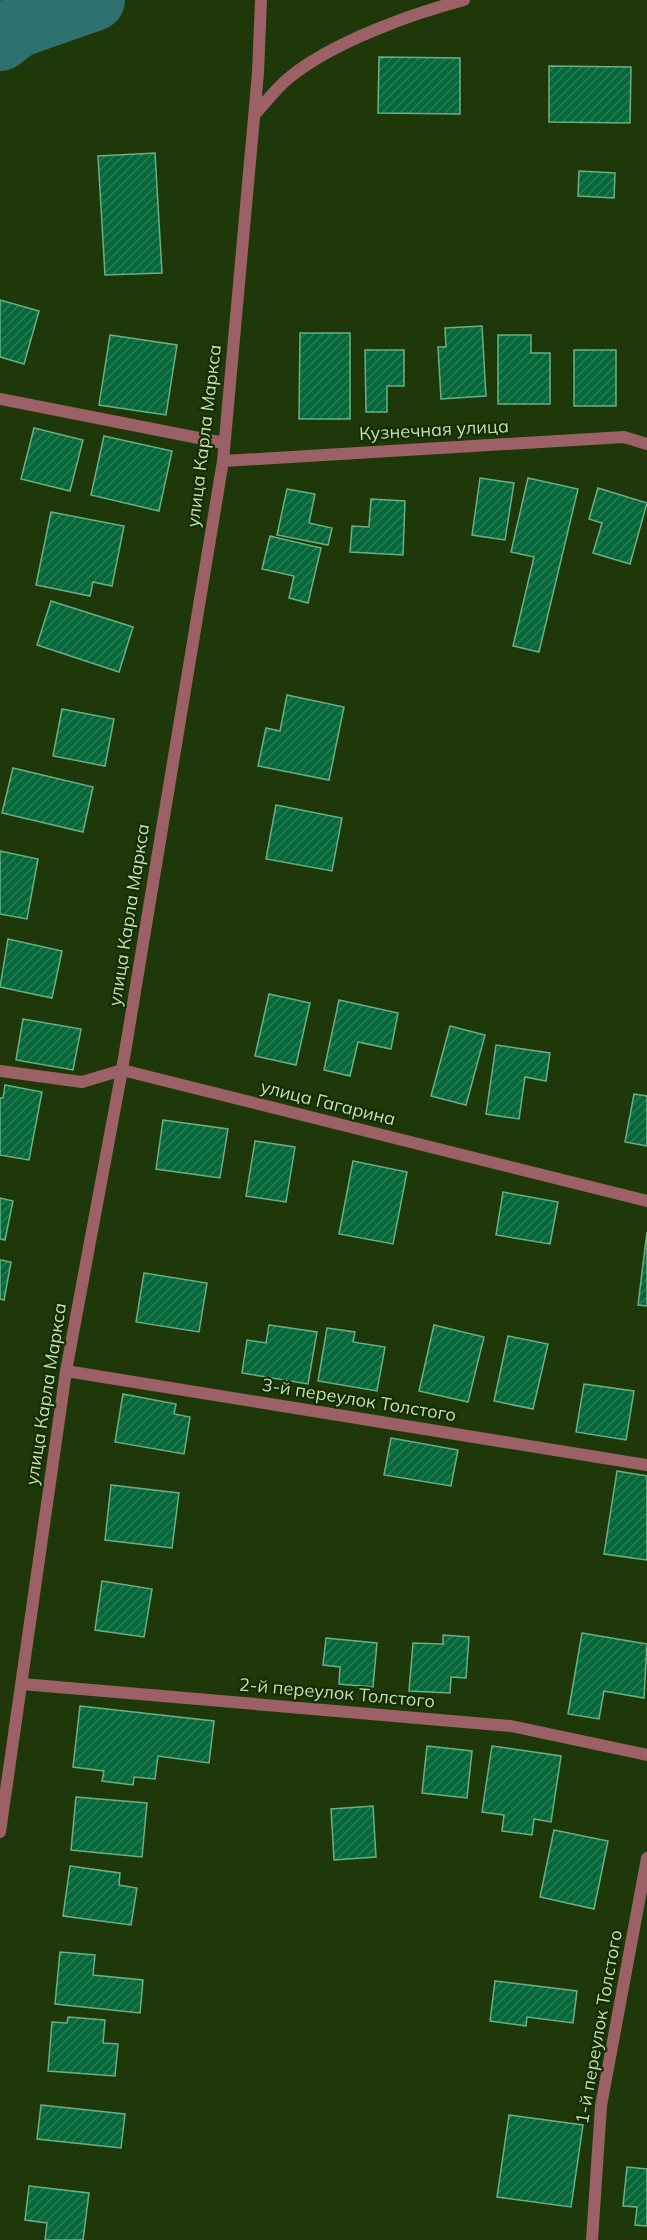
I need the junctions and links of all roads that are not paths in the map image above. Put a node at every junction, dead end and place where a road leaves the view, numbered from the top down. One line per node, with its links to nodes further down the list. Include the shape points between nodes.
1 (261, 0): 3 (street, улица Карла Маркса)
2 (464, 0): 3 (street, via 425,10 328,52 290,77)
3 (255, 114): 5 (street, улица Карла Маркса)
4 (0, 399): 5 (street)
5 (224, 442): 7 (street, улица Карла Маркса)
6 (647, 444): 7 (street, Кузнечная улица, via 624,437)
7 (223, 461): 8 (street, улица Карла Маркса)
8 (122, 1070): 9 (street, via 82,1082); 10 (street, улица Гагарина); 11 (street, улица Карла Маркса)
9 (0, 1071)
10 (647, 1201)
11 (66, 1371): 12 (street, 3-й переулок Толстого); 13 (street, улица Карла Маркса)
12 (647, 1465)
13 (22, 1684): 14 (street, 2-й переулок Толстого, via 511,1726); 15 (street, улица Карла Маркса)
14 (647, 1755)
15 (0, 1832)
16 (647, 1858): 17 (street, 1-й переулок Толстого, via 601,2106)
17 (592, 2240)

